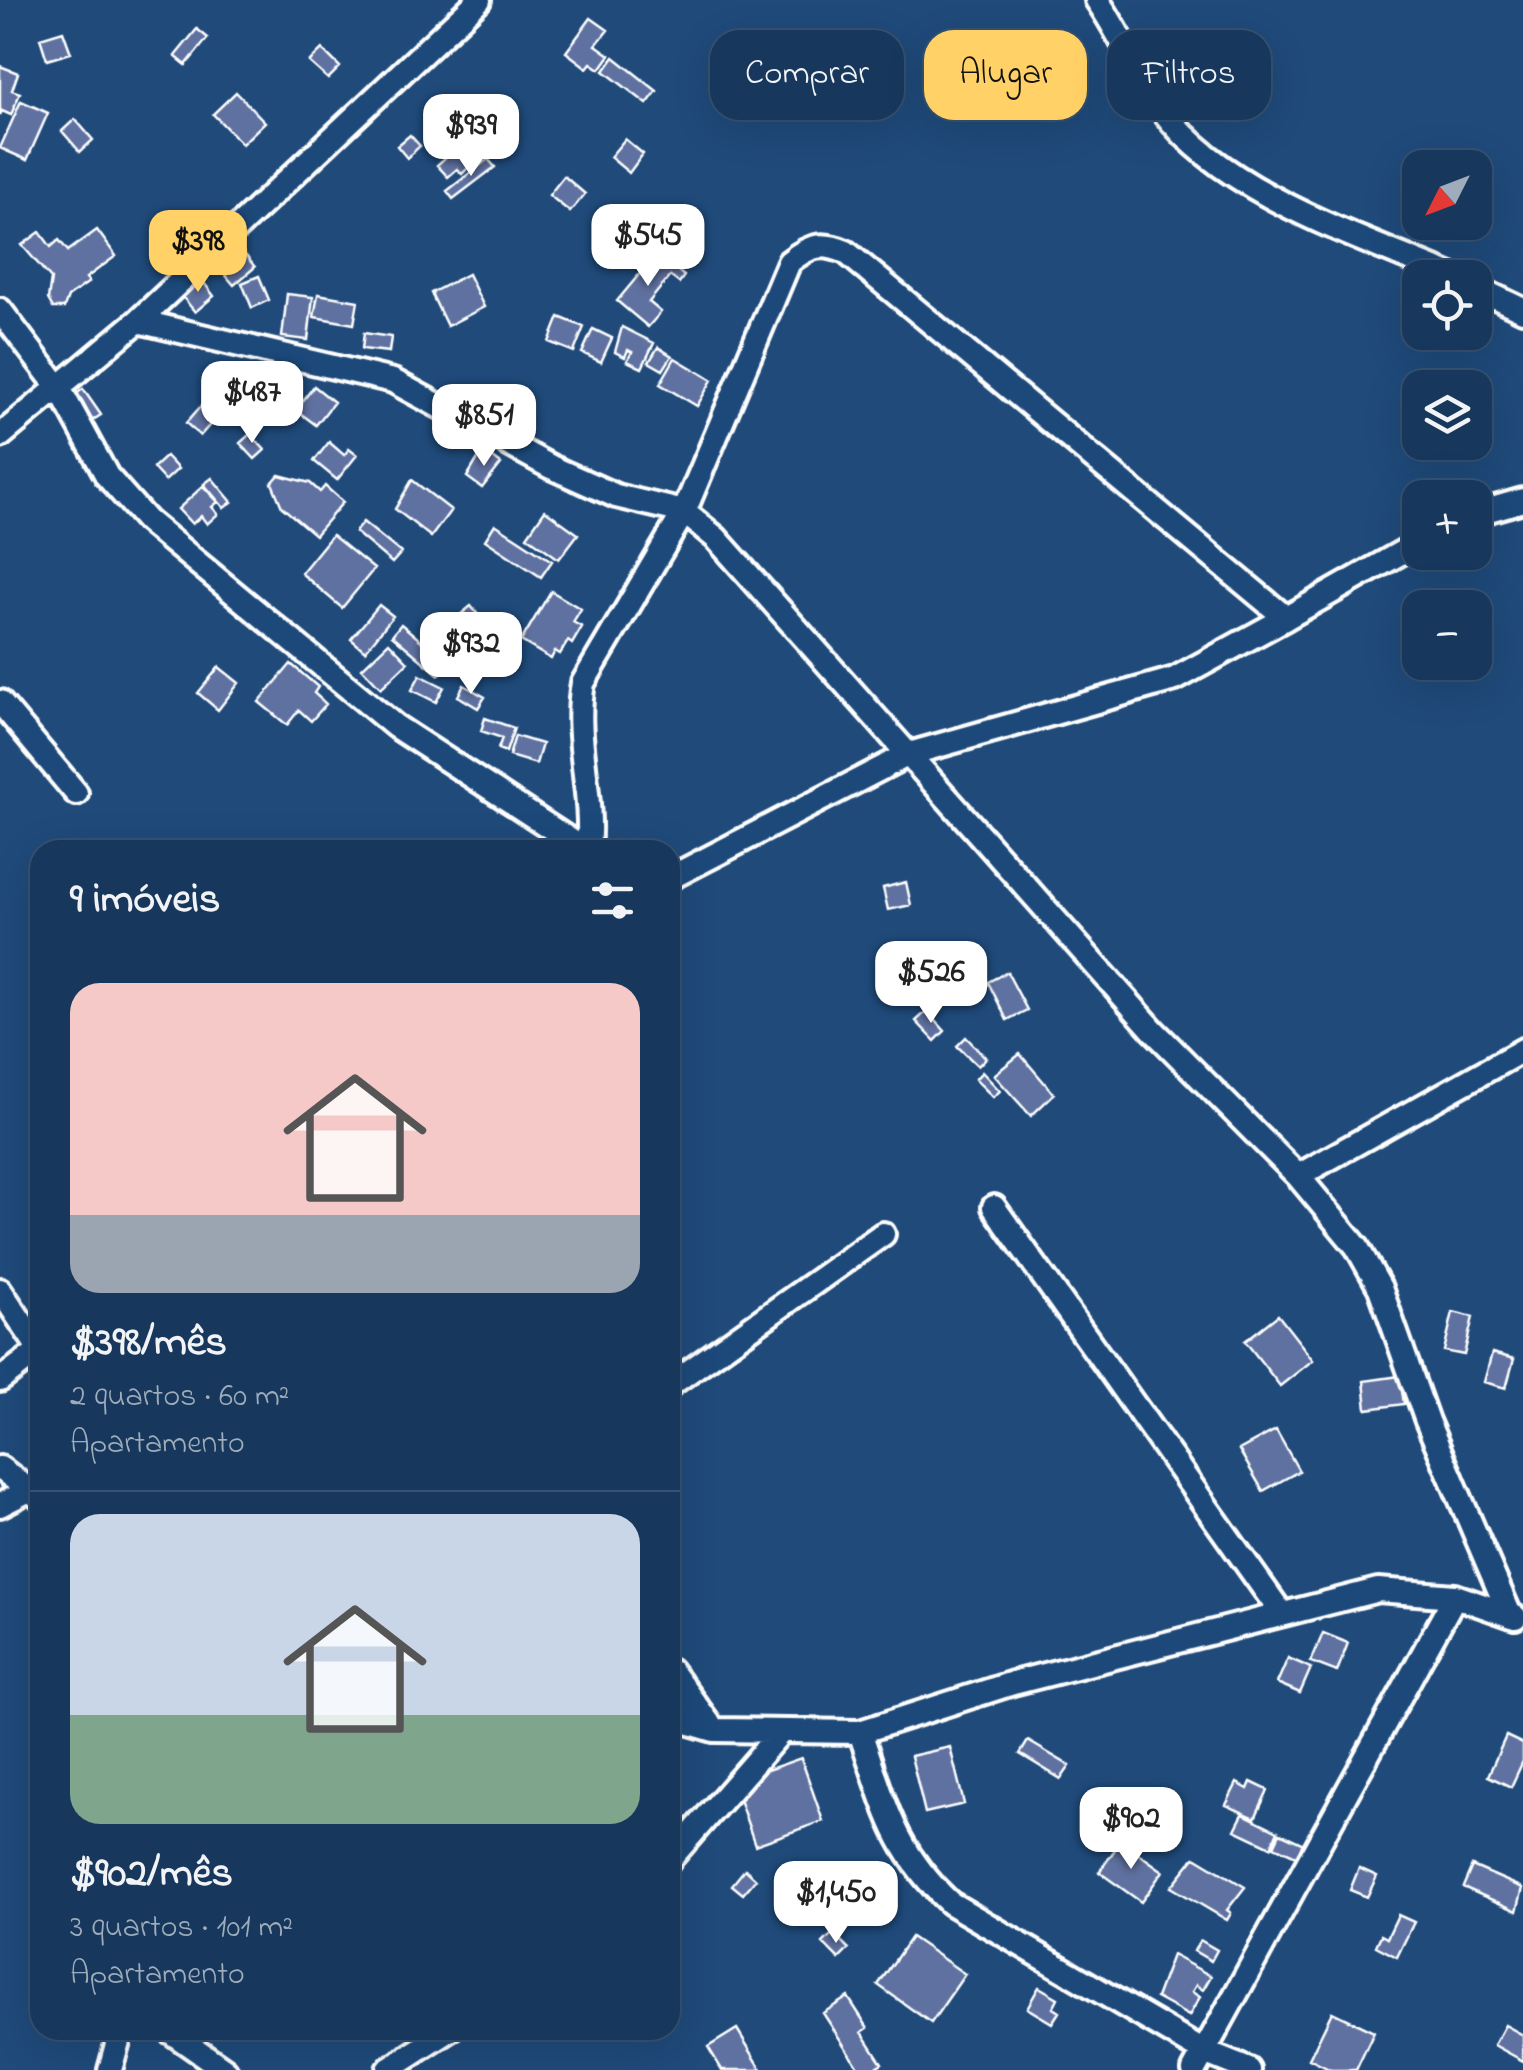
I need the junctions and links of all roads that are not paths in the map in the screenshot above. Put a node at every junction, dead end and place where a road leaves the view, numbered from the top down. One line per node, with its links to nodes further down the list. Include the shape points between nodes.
1 (479, 0): 7 (street)
2 (1108, 3): 3 (street, via 1166,115 1197,145 1253,187)
3 (1416, 260)
4 (1492, 294): 6 (street)
5 (0, 310): 8 (street)
6 (1523, 310)
7 (138, 321): 8 (street); 12 (street, via 393,381 551,467 616,496)
8 (59, 388): 9 (street); 18 (street, via 107,476 168,538 395,726)
9 (0, 436)
10 (1523, 500): 11 (street)
11 (1492, 509)
12 (684, 512): 14 (street, via 790,262 824,244 846,252); 16 (street, via 716,538); 19 (street, via 583,683 578,708)
13 (1402, 552): 14 (street)
14 (1286, 618): 16 (street, via 1175,679)
15 (0, 702): 17 (street)
16 (909, 754): 20 (street); 22 (street, via 1154,1031)
17 (76, 794)
18 (572, 840)
19 (588, 840)
20 (680, 873)
21 (1523, 1050): 22 (street)
22 (1298, 1176): 36 (street, via 1358,1247 1380,1288 1426,1421)
23 (994, 1207): 35 (street)
24 (883, 1234): 28 (street)
25 (0, 1290): 26 (street)
26 (30, 1335)
27 (30, 1358): 29 (street)
28 (680, 1377)
29 (0, 1380)
30 (0, 1468): 31 (street)
31 (30, 1491)
32 (30, 1495): 33 (street)
33 (0, 1506)
34 (1455, 1596): 35 (street, via 1378,1590); 36 (street); 46 (street)
35 (1280, 1611): 40 (street)
36 (1517, 1618)
37 (680, 1684): 39 (street)
38 (680, 1720): 39 (street)
39 (714, 1730): 41 (street)
40 (860, 1732): 41 (street); 46 (street, via 900,1847 922,1878 950,1903)
41 (779, 1734): 42 (street)
42 (680, 1848)
43 (118, 2040): 47 (street)
44 (182, 2040): 48 (street)
45 (434, 2040): 49 (street)
46 (1199, 2061): 50 (street)
47 (110, 2070)
48 (225, 2070)
49 (388, 2070)
50 (1248, 2070)

